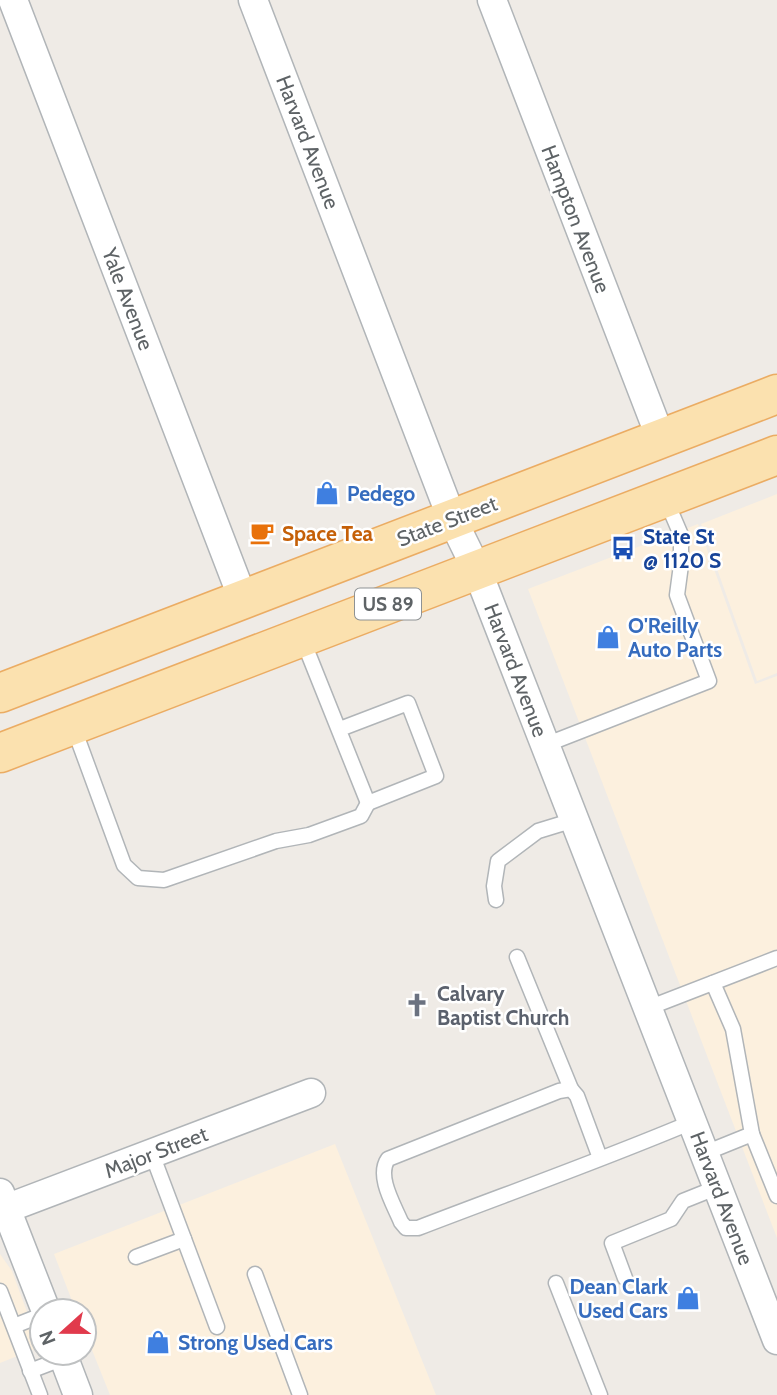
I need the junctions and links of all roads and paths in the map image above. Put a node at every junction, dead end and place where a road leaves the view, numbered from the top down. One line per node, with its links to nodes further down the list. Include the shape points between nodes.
1 (13, 0): 10 (street, Yale Avenue)
2 (253, 0): 8 (street, Harvard Avenue)
3 (492, 0): 5 (street, Hampton Avenue)
4 (777, 394): 5 (main road, State Street / US 89)
5 (661, 439): 8 (main road, State Street / US 89)
6 (777, 455): 7 (main road, US 89)
7 (666, 498): 9 (main road, US 89); 15 (lane, via 681,536 677,595 709,681)
8 (452, 519): 9 (street, Harvard Avenue); 10 (main road, State Street / US 89)
9 (477, 570): 11 (main road, US 89); 15 (street, Harvard Avenue)
10 (243, 598): 12 (main road, State Street / US 89)
11 (302, 637): 13 (main road, US 89); 14 (lane)
12 (0, 693)
13 (72, 725): 16 (main road, US 89); 17 (lane, via 124,865 138,878 164,880 276,841 309,835 361,816)
14 (340, 729): 17 (lane); 17 (lane, via 408,704 436,776)
15 (545, 745): 18 (street, Harvard Avenue)
16 (0, 753)
17 (368, 803)
18 (574, 820): 19 (lane, via 538,831 498,862); 23 (street, Harvard Avenue)
19 (496, 900)
20 (517, 957): 24 (lane)
21 (777, 958): 22 (lane)
22 (713, 983): 23 (lane); 27 (lane, via 733,1029)
23 (648, 1008): 26 (street, Harvard Avenue)
24 (571, 1089): 30 (lane); 30 (lane, via 388,1159 383,1175 401,1222 406,1228 418,1228)
25 (311, 1093): 29 (street, Major Street)
26 (692, 1122): 28 (street, Harvard Avenue); 30 (lane)
27 (752, 1134): 28 (lane); 32 (lane)
28 (705, 1153): 31 (street, Harvard Avenue)
29 (152, 1154): 33 (street, Major Street); 34 (lane)
30 (600, 1158)
31 (718, 1187): 37 (lane, via 683,1201 671,1219 612,1243); 44 (street, Harvard Avenue)
32 (777, 1196)
33 (2, 1205): 40 (street)
34 (184, 1239): 35 (lane); 43 (lane)
35 (136, 1258)
36 (255, 1274): 50 (lane)
37 (625, 1278)
38 (556, 1283): 51 (lane)
39 (0, 1290): 42 (lane)
40 (38, 1297)
41 (28, 1320): 42 (lane)
42 (14, 1326): 47 (lane)
43 (217, 1327)
44 (777, 1340)
45 (38, 1367): 47 (lane)
46 (68, 1367): 49 (street)
47 (30, 1371): 48 (lane)
48 (40, 1395)
49 (78, 1395)
50 (300, 1395)
51 (600, 1395)

